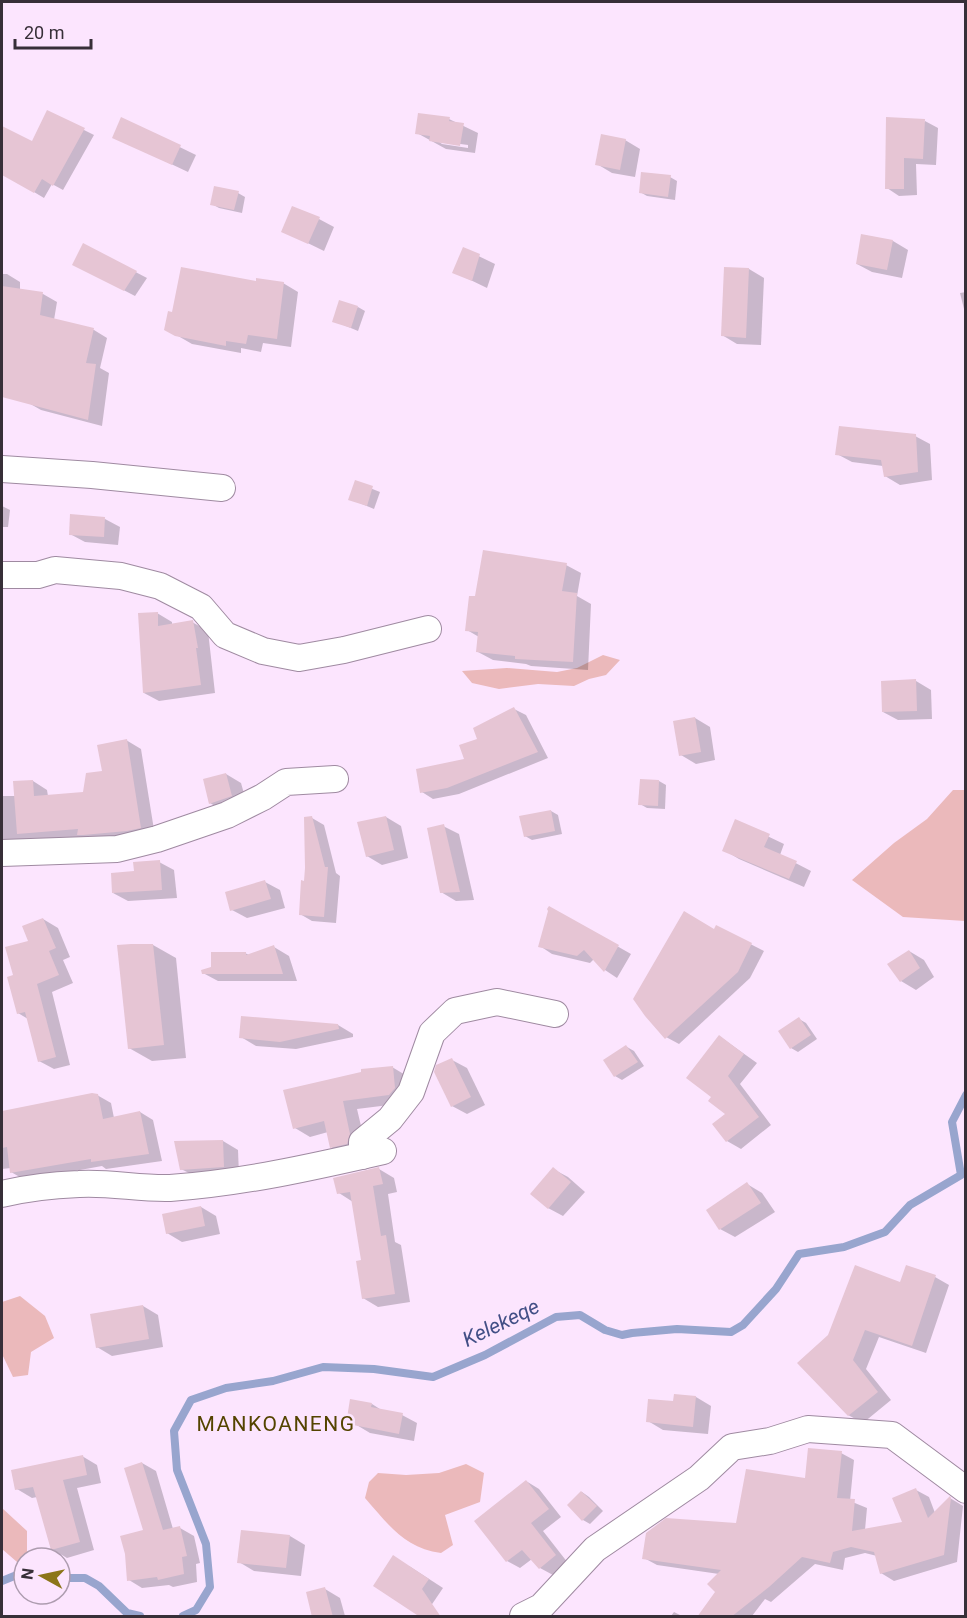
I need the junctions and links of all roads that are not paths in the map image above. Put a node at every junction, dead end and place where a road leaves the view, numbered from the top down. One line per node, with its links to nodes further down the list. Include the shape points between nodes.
1 (2, 469): 2 (street)
2 (222, 488)
3 (2, 575): 4 (street, via 38,575 55,570 121,576 160,586 201,607 225,635 263,651 299,658)
4 (428, 629)
5 (335, 779): 6 (street, via 286,782 227,815 117,849)
6 (2, 853)
7 (555, 1014): 8 (street, via 497,1002 456,1011 432,1034 411,1092 390,1119 362,1142 372,1154 169,1188 79,1184)
8 (2, 1194)
9 (966, 1491): 10 (street, via 892,1435 808,1429 732,1448 699,1478 595,1549 541,1607)
10 (523, 1617)

